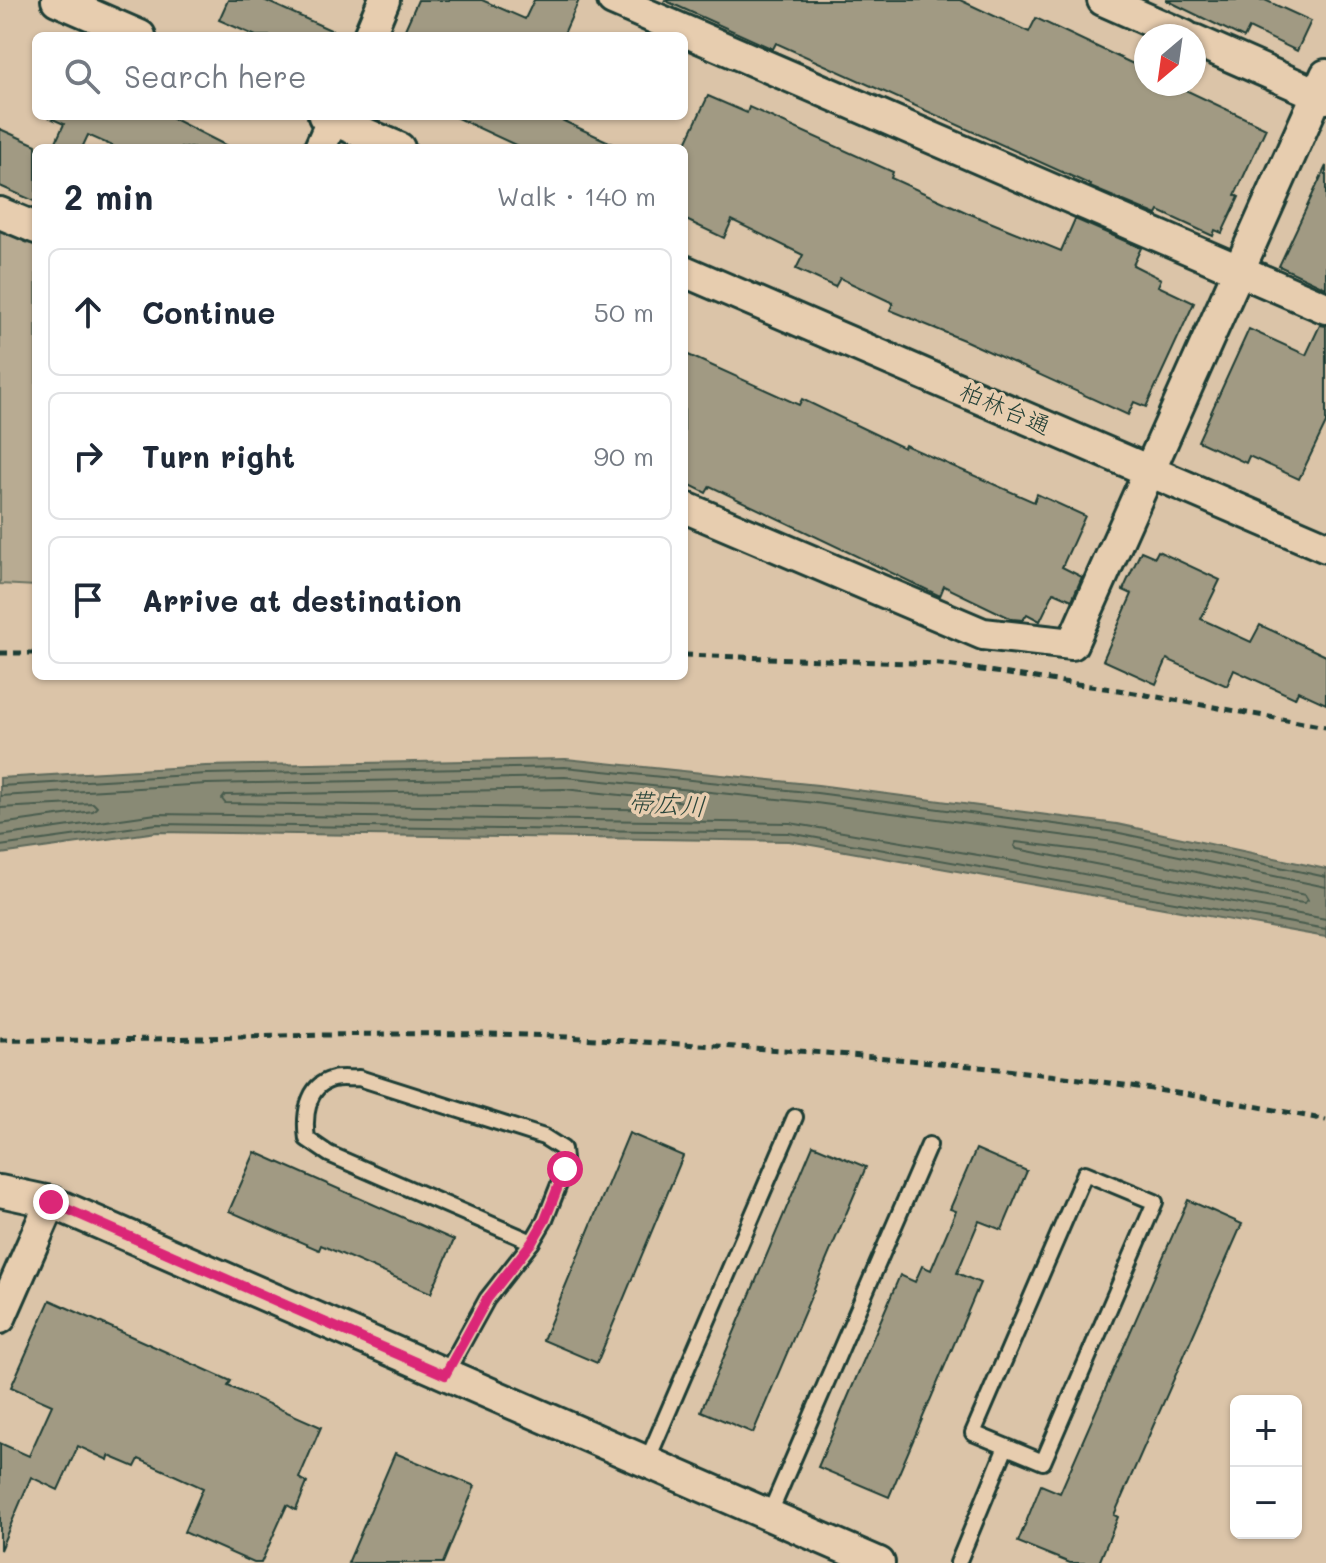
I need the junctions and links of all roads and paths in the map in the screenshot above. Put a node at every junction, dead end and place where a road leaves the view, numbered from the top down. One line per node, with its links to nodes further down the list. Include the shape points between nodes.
1 (57, 0): 6 (street)
2 (384, 0): 7 (street)
3 (613, 0): 8 (street)
4 (1103, 0): 5 (street)
5 (1158, 24)
6 (131, 32)
7 (371, 32)
8 (687, 32)
9 (688, 32): 18 (street)
10 (1206, 45): 11 (street)
11 (1323, 89): 18 (street)
12 (329, 120): 14 (street)
13 (337, 120): 15 (street)
14 (321, 144)
15 (390, 144)
16 (0, 213): 17 (street)
17 (32, 226)
18 (1241, 271): 20 (street); 21 (street)
19 (688, 273): 21 (street, 柏林台通)
20 (1326, 308)
21 (1151, 472): 22 (street, via 1072,644 983,634); 23 (street, 柏林台通)
22 (688, 509)
23 (1326, 547)
24 (0, 653): 25 (path)
25 (32, 653)
26 (688, 655): 27 (path, via 940,664)
27 (1326, 727)
28 (0, 1040): 30 (path, via 483,1034 792,1049 1092,1079)
29 (795, 1117): 38 (lane)
30 (1326, 1120)
31 (929, 1145): 39 (lane)
32 (0, 1191): 33 (street)
33 (51, 1202): 35 (street); 36 (street)
34 (532, 1242): 34 (lane, via 565,1169 563,1149 544,1137 359,1078 331,1079 316,1090 304,1116 307,1139 329,1154); 36 (lane, via 487,1299)
35 (0, 1318)
36 (445, 1375): 38 (street)
37 (1006, 1447): 37 (lane, via 1043,1462 1155,1202 1085,1173 973,1433); 41 (lane)
38 (647, 1461): 39 (street)
39 (769, 1515): 40 (street)
40 (879, 1563)
41 (958, 1563)

